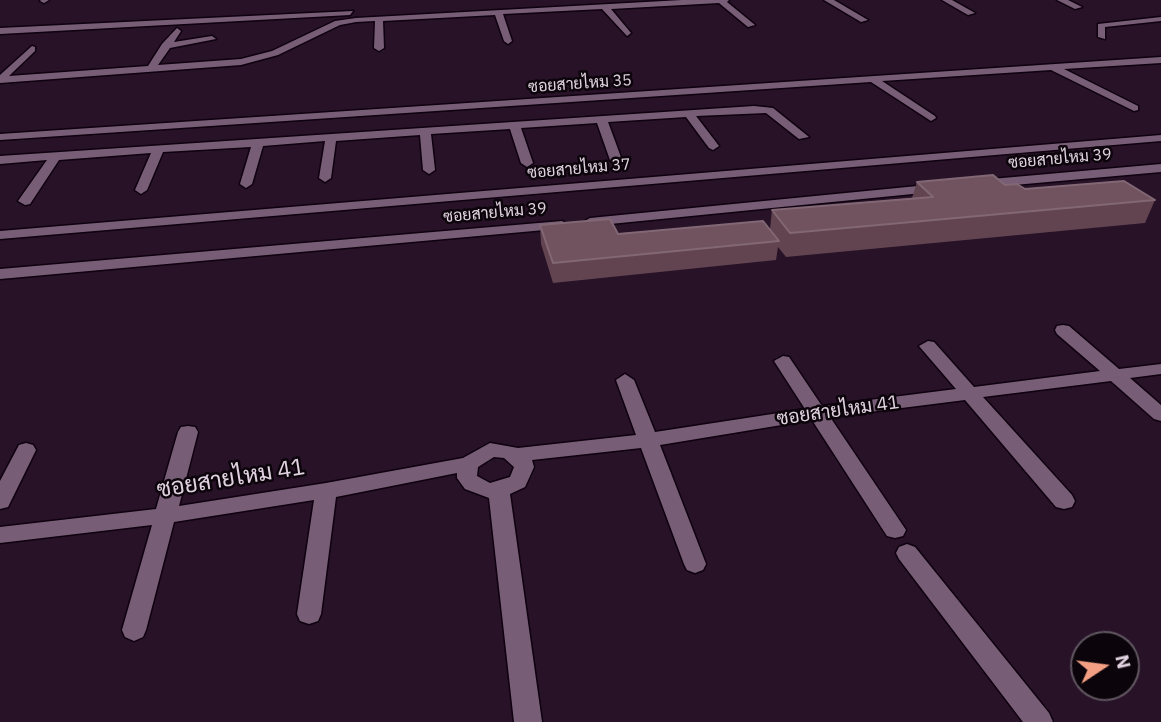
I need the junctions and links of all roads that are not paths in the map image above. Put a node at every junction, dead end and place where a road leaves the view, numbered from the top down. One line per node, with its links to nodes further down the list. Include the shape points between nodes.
1 (723, 0): 5 (street); 12 (street)
2 (828, 0): 11 (street)
3 (946, 0): 8 (street)
4 (1061, 0): 6 (street)
5 (603, 3): 7 (street); 13 (street); 15 (street)
6 (1078, 7)
7 (498, 13): 9 (street); 18 (street)
8 (971, 13)
9 (379, 19): 21 (street); 24 (street, via 338,23 251,60)
10 (1161, 19): 16 (street, via 1101,26)
11 (864, 20)
12 (751, 24)
13 (0, 31)
14 (177, 31): 19 (street)
15 (627, 33)
16 (1102, 37)
17 (212, 40): 19 (street)
18 (508, 41)
19 (165, 46): 24 (street)
20 (32, 48): 25 (street)
21 (379, 48)
22 (1161, 60): 23 (street, ซอยสายไหม 35)
23 (1054, 68): 26 (street, ซอยสายไหม 35); 27 (street)
24 (149, 71): 25 (street)
25 (0, 80)
26 (875, 80): 29 (street, ซอยสายไหม 35); 31 (street)
27 (1134, 108)
28 (689, 114): 32 (street); 37 (street, via 769,110); 42 (street)
29 (320, 116): 30 (street, ซอยสายไหม 35); 38 (street)
30 (294, 117): 35 (street, ซอยสายไหม 35); 40 (street)
31 (931, 118)
32 (602, 120): 33 (street); 46 (street)
33 (514, 124): 34 (street); 47 (street)
34 (425, 130): 36 (street); 49 (street)
35 (0, 137)
36 (331, 137): 38 (street); 50 (street)
37 (803, 137)
38 (315, 138): 40 (street)
39 (1161, 138): 54 (street, ซอยสายไหม 37)
40 (289, 139): 41 (street)
41 (258, 142): 43 (street); 51 (street)
42 (713, 146)
43 (159, 149): 44 (street); 52 (street)
44 (55, 157): 45 (street); 53 (street)
45 (0, 160)
46 (616, 160)
47 (527, 163)
48 (1161, 168): 55 (street, ซอยสายไหม 39)
49 (429, 170)
50 (325, 178)
51 (246, 184)
52 (141, 190)
53 (26, 201)
54 (0, 234)
55 (0, 274)
56 (1063, 330): 60 (street)
57 (928, 346): 62 (street)
58 (783, 361): 63 (street)
59 (1161, 369): 60 (street, ซอยสายไหม 41)
60 (1115, 375): 62 (street, ซอยสายไหม 41); 64 (street)
61 (625, 380): 66 (street)
62 (970, 393): 63 (street, ซอยสายไหม 41); 73 (street)
63 (816, 413): 66 (street, ซอยสายไหม 41); 75 (street)
64 (1161, 415)
65 (188, 432): 74 (street)
66 (649, 440): 68 (street, ซอยสายไหม 41); 78 (street)
67 (26, 450): 72 (street)
68 (516, 455): 69 (street, via 490,450); 70 (street, via 524,467 523,475)
69 (468, 464): 70 (street, via 467,478 472,484); 71 (street, ซอยสายไหม 41)
70 (499, 490): 81 (street)
71 (326, 491): 74 (street, ซอยสายไหม 41); 79 (street)
72 (0, 501)
73 (1064, 501)
74 (163, 516): 76 (street, ซอยสายไหม 41); 80 (street)
75 (895, 530)
76 (0, 535)
77 (907, 553): 82 (street)
78 (695, 564)
79 (309, 614)
80 (134, 630)
81 (528, 722)
82 (1039, 722)

